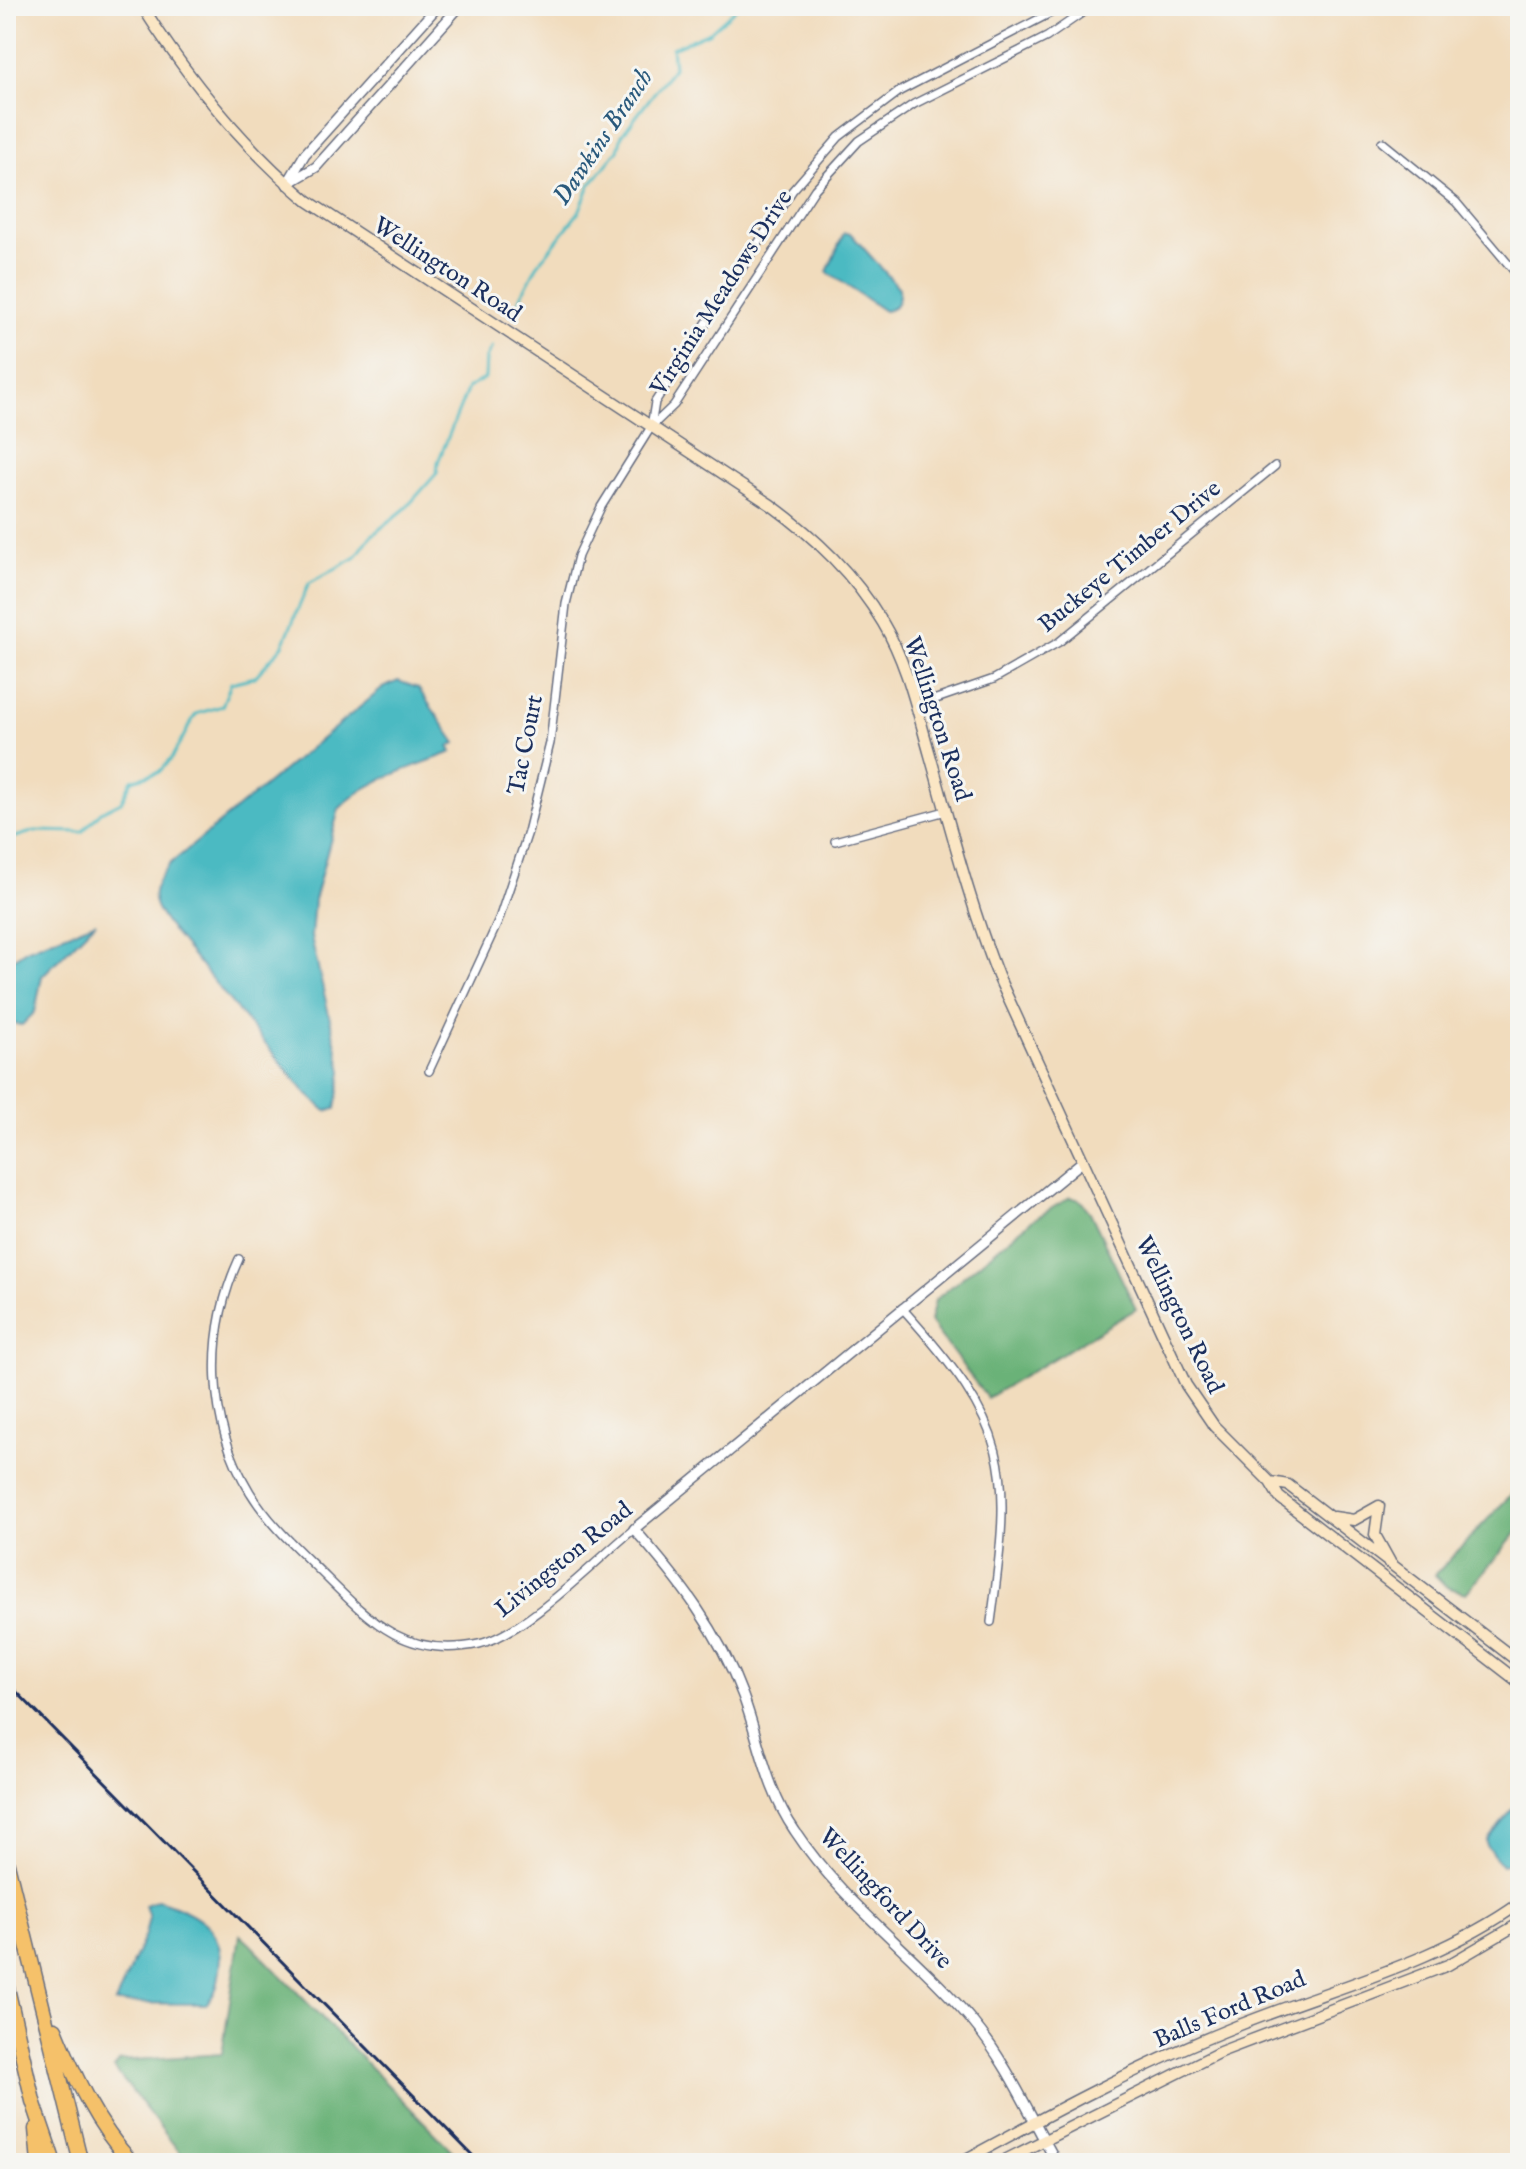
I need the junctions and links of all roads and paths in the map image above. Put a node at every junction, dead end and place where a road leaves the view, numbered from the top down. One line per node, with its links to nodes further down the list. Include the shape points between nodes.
1 (142, 6): 7 (main road, Wellington Road, via 196,80)
2 (438, 6): 7 (street, via 305,154)
3 (460, 6): 7 (street, via 316,167)
4 (1064, 6): 9 (street, Virginia Meadows Drive, via 900,91 826,149 783,204 655,402)
5 (1092, 6): 9 (street, Virginia Meadows Drive, via 1047,37 914,104 859,141 815,189 674,405)
6 (1382, 142): 8 (street, via 1456,202)
7 (287, 184): 9 (main road, Wellington Road, via 332,219)
8 (1520, 278)
9 (651, 427): 11 (main road, Wellington Road, via 771,505 834,557 884,624); 14 (street, Tac Court, via 601,507 578,556 566,604 550,743 528,832 498,922)
10 (1275, 466): 11 (street, Buckeye Timber Drive, via 1059,642 994,679)
11 (916, 706): 12 (main road, Wellington Road)
12 (946, 811): 13 (street); 15 (main road, Wellington Road, via 998,976)
13 (835, 841)
14 (429, 1071)
15 (1083, 1161): 17 (street, Livingston Road); 18 (main road, Wellington Road, via 1186,1385 1214,1426)
16 (239, 1259): 20 (street, Livingston Road, via 221,1303 216,1340 218,1404 229,1448 272,1522 378,1627 431,1646 482,1643 530,1617)
17 (902, 1308): 20 (street, Livingston Road); 22 (street, via 957,1371 995,1440 1004,1523)
18 (1270, 1482): 19 (main road, Wellington Road, via 1288,1485); 24 (main road, Wellington Road, via 1279,1497)
19 (1324, 1514): 21 (main road, Wellington Road); 21 (main road, via 1354,1520 1379,1506 1375,1535)
20 (634, 1529): 33 (street, Wellingford Drive, via 690,1595 723,1648 774,1795 795,1831 824,1870 971,2020 1001,2060)
21 (1393, 1567): 23 (main road, Wellington Road)
22 (991, 1622)
23 (1520, 1663)
24 (1520, 1683)
25 (6, 1860): 28 (highway)
26 (1520, 1903): 29 (main road, Balls Ford Road, via 1458,1941)
27 (1520, 1923): 31 (main road, Balls Ford Road, via 1448,1965)
28 (35, 1982): 37 (highway); 38 (highway, via 91,2107)
29 (1349, 1983): 31 (main road); 33 (main road, Balls Ford Road, via 1235,2027)
30 (6, 1984): 32 (highway)
31 (1326, 2010): 34 (main road, Balls Ford Road, via 1220,2052)
32 (33, 2101): 35 (highway); 36 (highway)
33 (1034, 2123): 34 (street, Wellingford Drive); 39 (main road, Balls Ford Road)
34 (1043, 2140): 40 (main road, Balls Ford Road); 41 (street, Wellingford Drive)
35 (39, 2163)
36 (54, 2163)
37 (81, 2163)
38 (132, 2163)
39 (959, 2163)
40 (999, 2163)
41 (1057, 2163)

